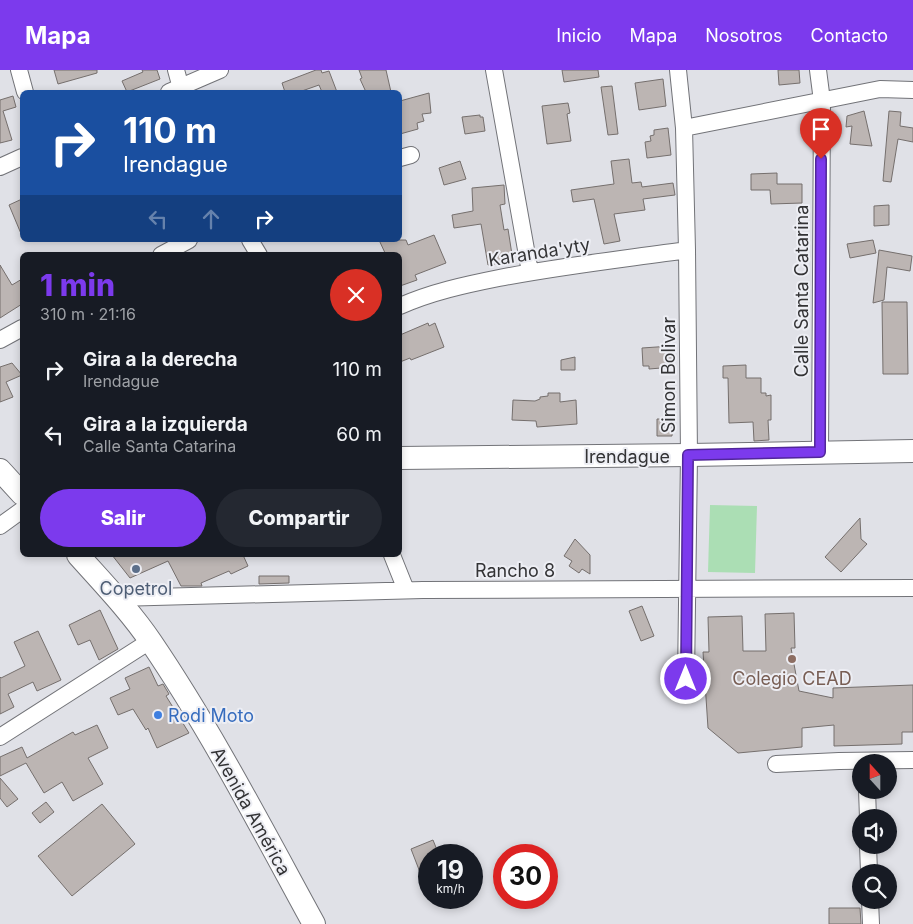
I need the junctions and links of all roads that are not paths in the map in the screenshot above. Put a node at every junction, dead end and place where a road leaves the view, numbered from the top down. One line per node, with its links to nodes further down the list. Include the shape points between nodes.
1 (19, 70): 7 (street)
2 (176, 70): 8 (street)
3 (220, 70): 9 (street)
4 (494, 70): 18 (street)
5 (678, 70): 12 (street, Simon Bolivar)
6 (818, 70): 11 (street, Calle Santa Catarina)
7 (24, 90)
8 (177, 90)
9 (179, 90)
10 (913, 90): 11 (street, via 880,89)
11 (822, 101): 12 (street); 23 (street, Calle Santa Catarina)
12 (684, 128): 16 (street, Simon Bolivar)
13 (20, 158): 14 (street)
14 (0, 167)
15 (185, 242): 17 (street)
16 (687, 250): 18 (street, Karanda'yty); 24 (street, Simon Bolivar)
17 (167, 252)
18 (530, 272): 19 (street, Karanda'yty, via 446,289)
19 (402, 305)
20 (20, 329): 21 (street)
21 (0, 340)
22 (913, 451): 23 (street, Irendague)
23 (820, 452): 24 (street, Irendague)
24 (688, 455): 25 (street, Irendague); 33 (street, Simon Bolivar)
25 (402, 458)
26 (0, 470): 27 (street)
27 (20, 492)
28 (20, 511): 29 (street)
29 (0, 526)
30 (80, 557): 35 (street, Avenida América)
31 (393, 557): 34 (street)
32 (913, 588): 33 (street, Rancho 8)
33 (686, 589): 34 (street, Rancho 8); 37 (street, Simon Bolivar)
34 (406, 590): 35 (street, Rancho 8)
35 (117, 598): 36 (street, Avenida América)
36 (150, 641): 38 (street); 44 (street, Avenida América, via 203,725)
37 (686, 679)
38 (0, 737)
39 (898, 760): 40 (street)
40 (913, 760)
41 (852, 761): 42 (street)
42 (776, 764)
43 (870, 909): 45 (street)
44 (314, 924)
45 (871, 924)

